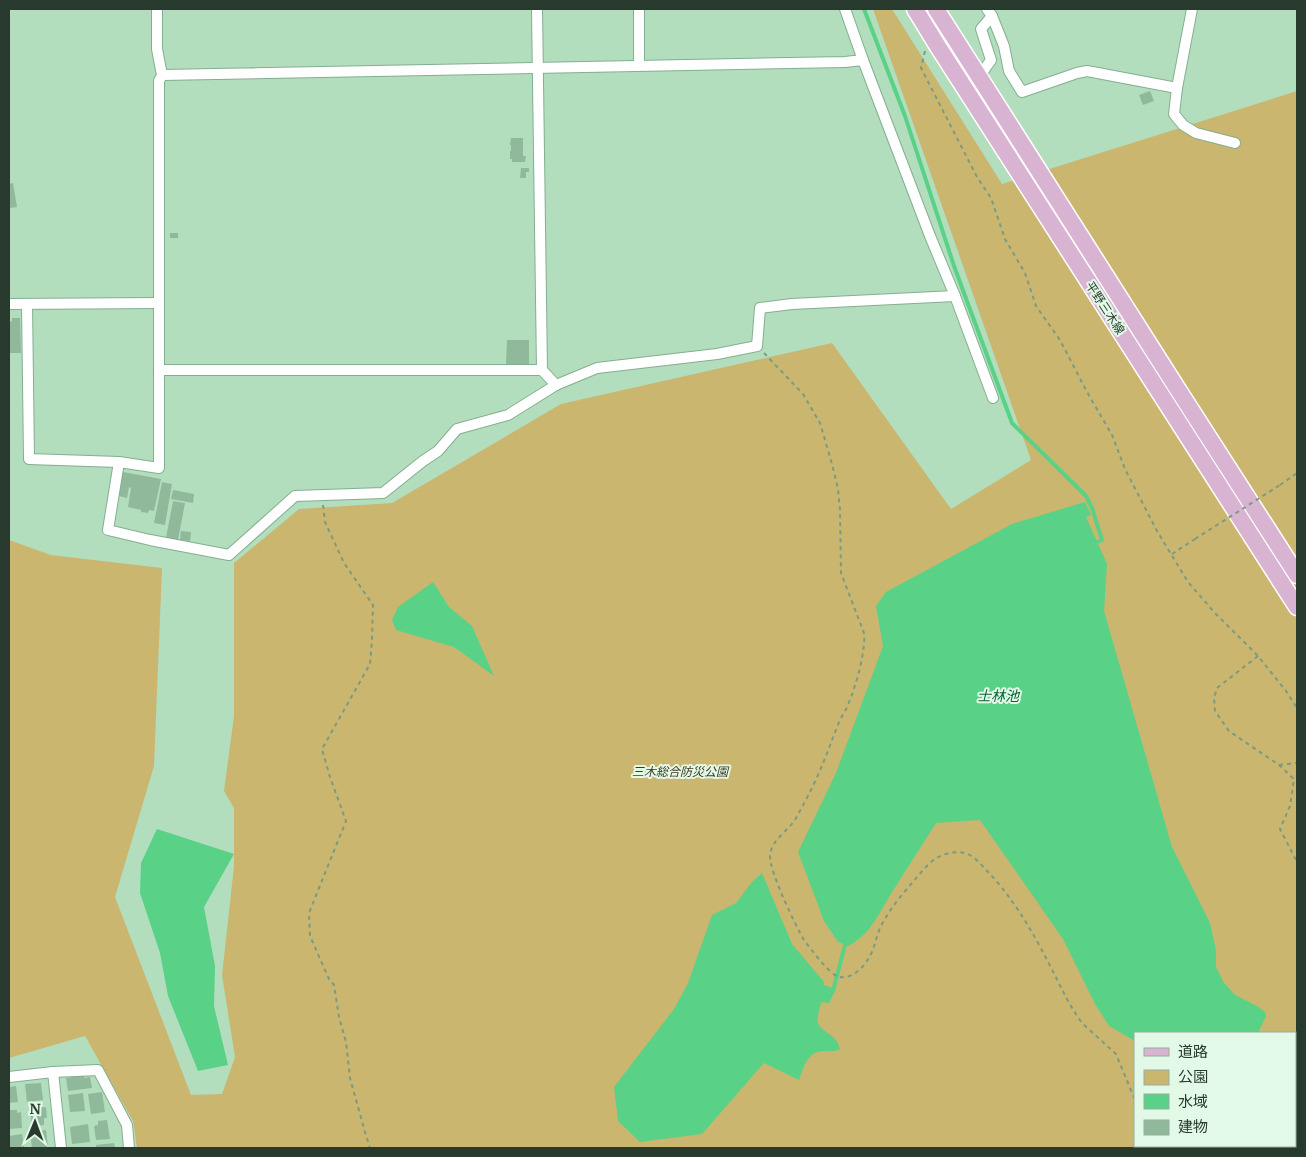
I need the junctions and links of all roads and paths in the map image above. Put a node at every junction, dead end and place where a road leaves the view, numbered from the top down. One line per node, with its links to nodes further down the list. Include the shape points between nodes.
1 (157, 9): 13 (street, via 157,49)
2 (538, 9): 12 (street)
3 (639, 9): 11 (street)
4 (845, 9): 10 (street)
5 (915, 9): 9 (main road, 平野三木線)
6 (936, 9): 14 (main road, 平野三木線)
7 (1192, 9): 15 (street)
8 (990, 13): 14 (street, via 981,29 991,60); 15 (street, via 1004,46 1009,71 1022,92 1087,71)
9 (937, 45): 29 (path, via 925,51 921,68 991,198 1005,239 1025,272 1036,306 1060,340 1112,436 1157,531); 31 (main road, 平野三木線)
10 (863, 60): 11 (street); 17 (street)
11 (639, 65): 12 (street)
12 (538, 67): 13 (street); 23 (street)
13 (162, 74): 18 (street, via 159,81)
14 (979, 77): 30 (main road, 平野三木線)
15 (1178, 88): 16 (street, via 1174,114 1183,125 1196,134)
16 (1235, 143)
17 (956, 296): 21 (street, via 760,308); 25 (street)
18 (159, 303): 20 (street); 22 (street)
19 (9, 304): 20 (street)
20 (27, 304): 26 (street, via 28,459)
21 (757, 346): 24 (street, via 718,354 597,368); 39 (path, via 803,394 820,423 838,489 841,573 864,633 861,664 850,701 822,768 795,820 771,850 770,861 799,932 834,974 850,976 861,969 871,955 879,929 888,914 934,859 952,852 967,853 981,864 1010,898 1078,1018 1116,1054)
22 (160, 370): 23 (street); 26 (street, via 159,468)
23 (542, 370): 24 (street)
24 (556, 385): 28 (street, via 508,415 457,430 438,451 383,493)
25 (993, 398)
26 (119, 462): 28 (street, via 108,530 229,554 295,496)
27 (1297, 474): 29 (path, bridge)
28 (322, 495): 42 (path, via 325,522 344,563 373,605 373,623 370,664 322,749 346,821 309,913 310,936 334,985 350,1078)
29 (1172, 554): 32 (path, via 1193,588)
30 (1297, 575)
31 (1297, 607)
32 (1258, 656): 33 (path); 35 (path, via 1217,688 1215,711 1229,731)
33 (1297, 708)
34 (1297, 763): 35 (path)
35 (1279, 766): 36 (path, via 1294,779 1290,806 1280,829)
36 (1297, 862)
37 (53, 1072): 38 (street); 40 (street); 41 (street, via 98,1070 127,1125)
38 (9, 1076)
39 (1134, 1098)
40 (61, 1148)
41 (129, 1148)
42 (370, 1148)

